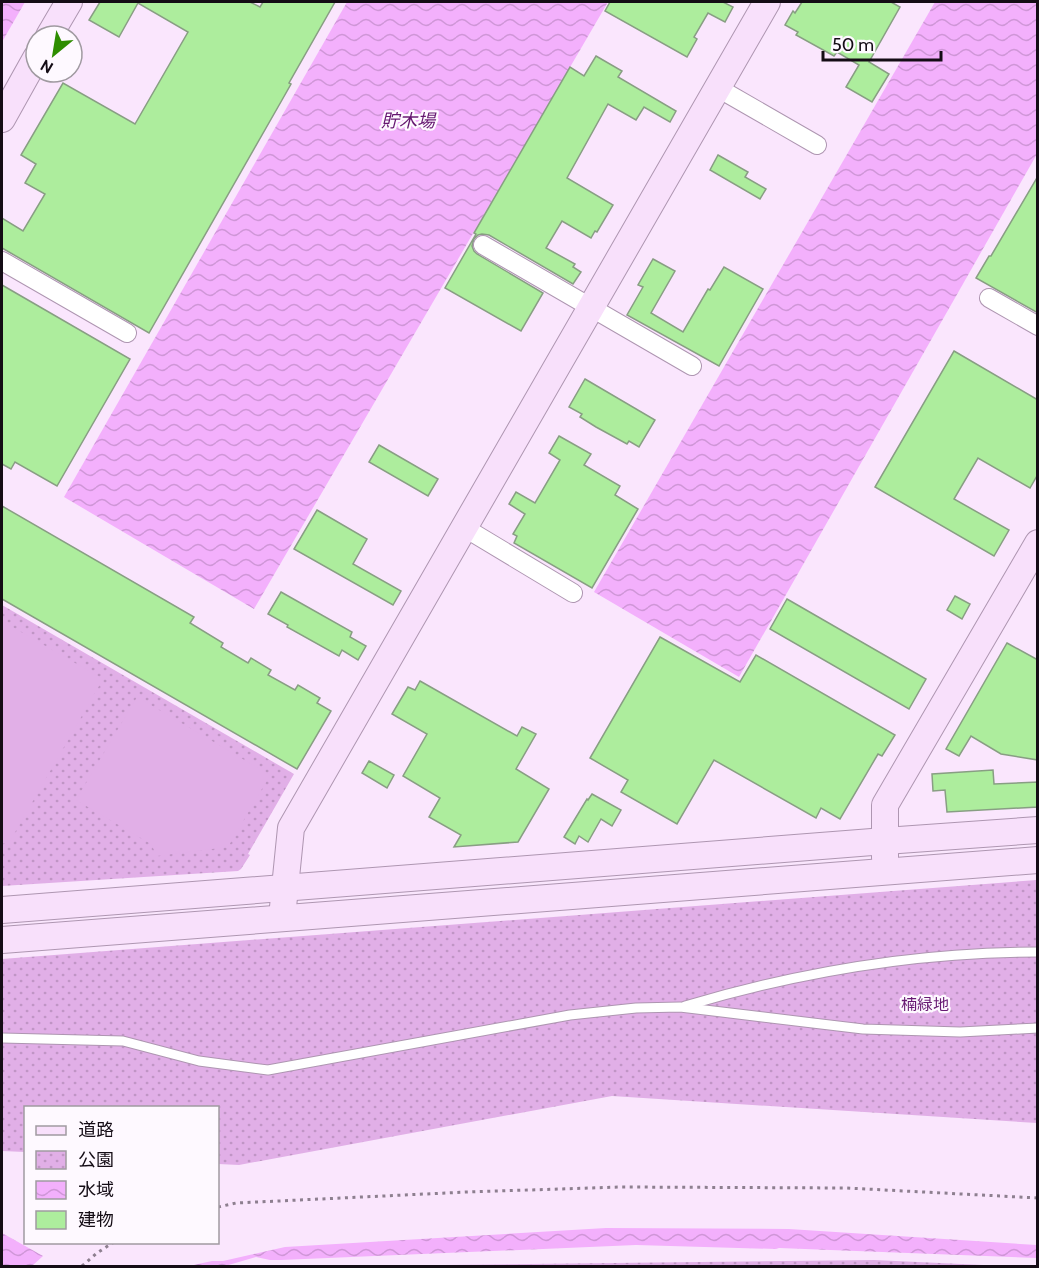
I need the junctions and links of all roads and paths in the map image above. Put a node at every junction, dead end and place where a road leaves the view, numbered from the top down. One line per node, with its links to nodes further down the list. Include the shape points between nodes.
1 (69, 2): 3 (street)
2 (767, 2): 5 (street)
3 (56, 24)
4 (24, 80): 6 (street)
5 (718, 88): 7 (street); 11 (street)
6 (2, 119)
7 (817, 145)
8 (483, 245): 11 (street)
9 (2, 261): 13 (street)
10 (989, 298): 12 (street)
11 (592, 307): 14 (street); 15 (street)
12 (1038, 326)
13 (127, 333)
14 (692, 366)
15 (465, 528): 17 (street); 22 (street, via 291,828)
16 (1038, 543): 19 (street, via 885,805)
17 (573, 593)
18 (1038, 830): 19 (street)
19 (885, 841): 21 (street); 22 (street)
20 (1038, 860): 21 (street)
21 (885, 871): 24 (street)
22 (285, 887): 23 (street); 24 (street)
23 (2, 910)
24 (282, 917): 25 (street)
25 (2, 940)
26 (1038, 952): 27 (lane, via 851,967)
27 (680, 1007): 28 (lane, via 863,1029 960,1032); 29 (lane, via 570,1015 268,1070 199,1061 123,1041)
28 (1038, 1028)
29 (2, 1038)
30 (1038, 1198): 31 (path, via 847,1188 621,1187)
31 (219, 1206)
32 (111, 1244): 33 (path)
33 (82, 1266)

